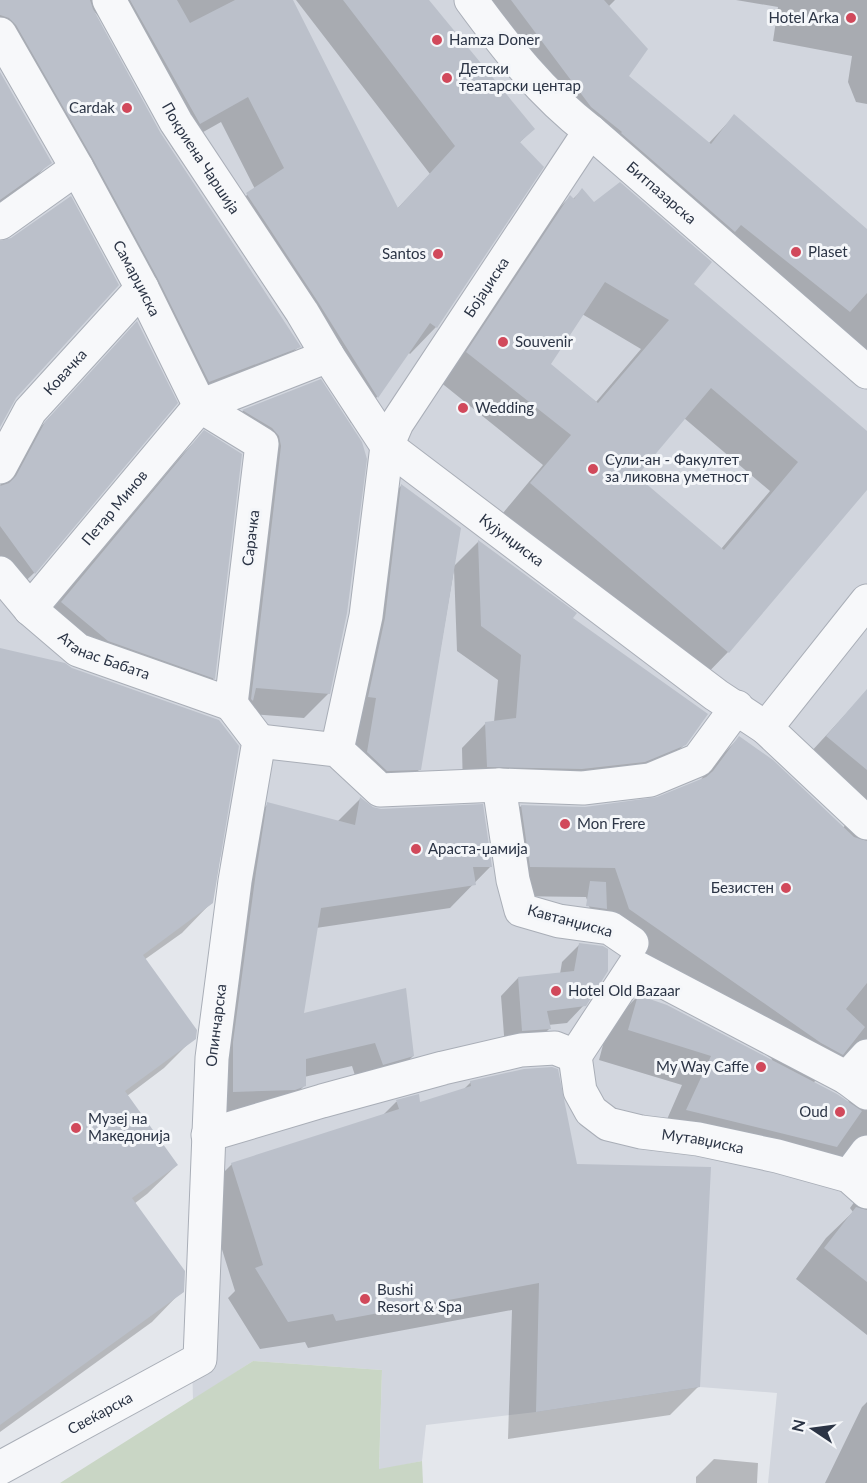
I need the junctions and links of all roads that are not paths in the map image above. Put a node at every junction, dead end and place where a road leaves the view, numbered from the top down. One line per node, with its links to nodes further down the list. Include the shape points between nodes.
1 (109, 0): 8 (street, Покриена Чаршија, via 176,122)
2 (471, 0): 4 (street, Битпазарска, via 536,83)
3 (0, 34): 5 (street, Самарџиска)
4 (590, 131): 10 (street, Битпазарска); 12 (street, Бојаџиска, via 397,423)
5 (77, 168): 6 (street); 7 (street, Самарџиска)
6 (0, 223)
7 (142, 288): 11 (street, Самарџиска); 13 (street, Ковачка, via 30,411)
8 (302, 312): 9 (street, Кујунџиска)
9 (328, 356): 11 (street); 12 (street, Кујунџиска)
10 (867, 372)
11 (200, 406): 16 (street, Петар Минов); 17 (street, Сарачка, via 262,444)
12 (387, 446): 18 (street, Кујунџиска); 21 (street, Бојаџиска, via 366,616)
13 (0, 467)
14 (0, 573): 16 (street, Атанас Бабата)
15 (867, 601): 19 (street)
16 (30, 609): 17 (street, Атанас Бабата, via 78,650)
17 (231, 704): 20 (street)
18 (737, 707): 19 (street, Кујунџиска); 22 (street, via 698,760 650,780 583,788)
19 (766, 728): 23 (street, Кујунџиска)
20 (259, 741): 21 (street); 27 (street, Опинчарска, via 235,881 212,1058)
21 (337, 750): 22 (street, via 380,790)
22 (499, 785): 24 (street, Кавтанџиска, via 521,910 559,921 610,928)
23 (867, 823)
24 (633, 943)
25 (575, 1056): 26 (street, via 634,966); 27 (street, via 555,1048 521,1050 443,1068); 28 (street, Мутавџиска, via 580,1091 591,1111 608,1124)
26 (860, 1076)
27 (208, 1135): 29 (street, Опинчарска)
28 (861, 1173)
29 (200, 1359): 30 (street, Свеќарска)
30 (0, 1468)

